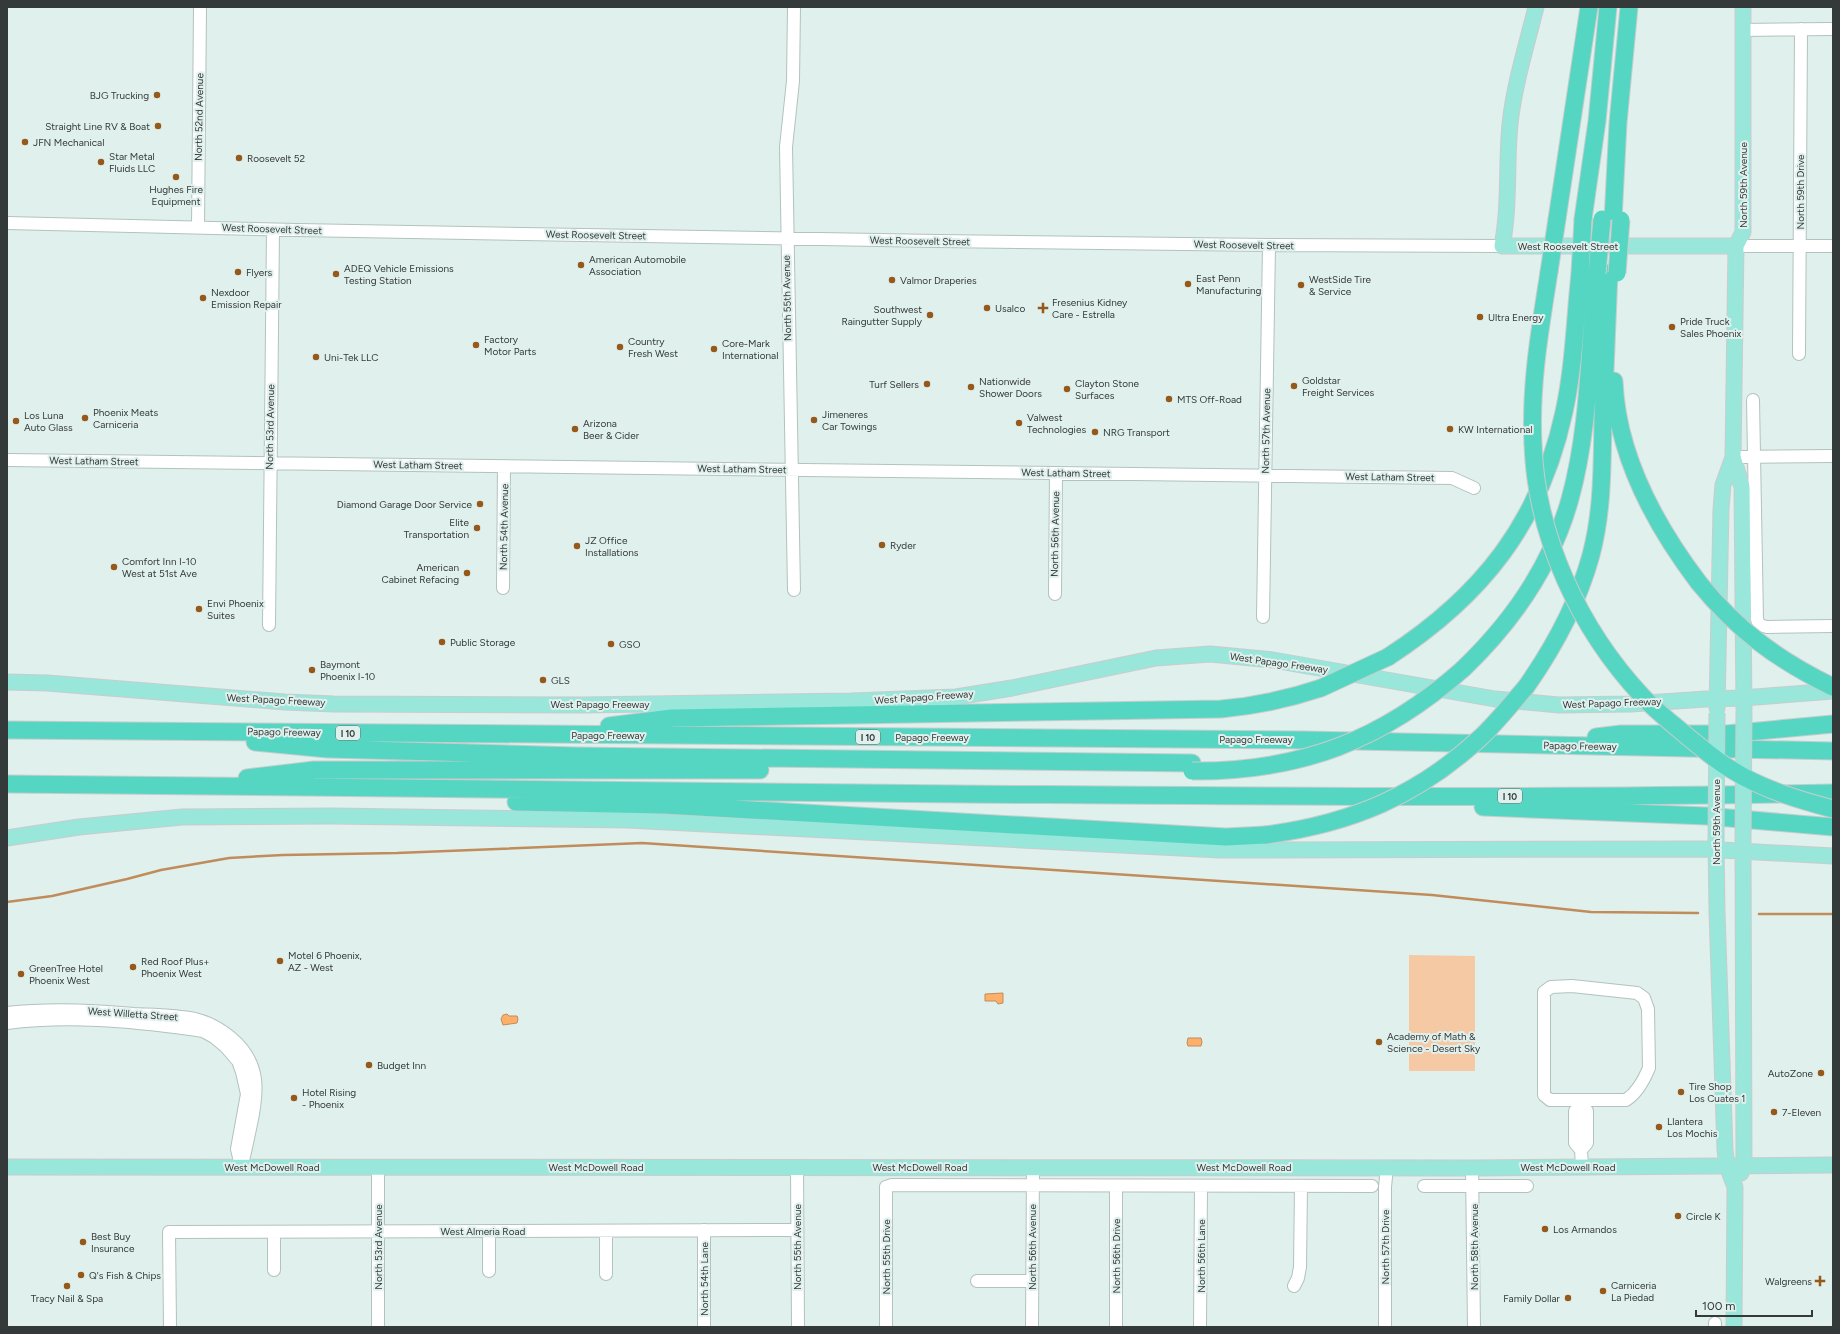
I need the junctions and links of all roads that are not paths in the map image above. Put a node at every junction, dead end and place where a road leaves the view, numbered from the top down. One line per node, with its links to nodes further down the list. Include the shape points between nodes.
1 (200, 7): 13 (street, North 52nd Avenue)
2 (794, 7): 15 (street, North 55th Avenue, via 793,81 786,148)
3 (1536, 7): 17 (main road, via 1510,121 1505,232)
4 (1589, 7): 57 (highway, bridge, via 1534,376 1534,460 1548,533 1583,615 1616,664 1643,697 1732,771 1768,788)
5 (1608, 7): 11 (highway, via 1596,121)
6 (1629, 7): 11 (highway, via 1618,122)
7 (1742, 7): 10 (main road, North 59th Avenue)
8 (1801, 29): 9 (street); 10 (street); 19 (street, North 59th Drive)
9 (1833, 29)
10 (1742, 30): 18 (main road, North 59th Avenue, via 1743,232)
11 (1602, 219): 21 (highway, bridge)
12 (7, 223): 13 (street, West Roosevelt Street)
13 (198, 227): 14 (street, West Roosevelt Street)
14 (273, 230): 15 (street, West Roosevelt Street); 28 (street, North 53rd Avenue)
15 (787, 238): 16 (street, West Roosevelt Street); 30 (street, North 55th Avenue)
16 (1269, 245): 17 (street, West Roosevelt Street); 32 (street, North 57th Avenue)
17 (1502, 246): 18 (main road, West Roosevelt Street)
18 (1736, 246): 19 (street, West Roosevelt Street); 25 (main road, North 59th Avenue)
19 (1800, 246): 20 (street, West Roosevelt Street); 22 (street, North 59th Drive)
20 (1833, 246)
21 (1598, 273): 41 (highway, bridge, via 1620,425 1636,474 1663,533 1700,583 1735,623 1764,646); 48 (highway, bridge, via 1569,382 1553,456 1542,484 1511,541 1484,578 1422,636 1388,658 1321,688 1290,698 1221,709 672,718); 51 (highway, via 1583,427 1570,500 1545,563 1493,639 1422,694 1358,731 1296,752); 54 (highway, bridge, via 1603,457 1597,530 1588,565 1570,613 1526,688 1482,736 1430,778 1384,804 1321,826 1265,835 1226,837 664,805 509,802)
22 (1799, 354)
23 (1753, 400): 26 (street)
24 (1833, 456): 26 (street)
25 (1733, 457): 26 (street); 43 (main road, North 59th Avenue, via 1742,487); 44 (main road, North 59th Avenue, via 1723,485)
26 (1754, 457): 39 (street, via 1759,625)
27 (7, 460): 28 (street, West Latham Street)
28 (270, 463): 29 (street, West Latham Street); 38 (street, North 53rd Avenue)
29 (504, 466): 30 (street, West Latham Street); 34 (street, North 54th Avenue)
30 (792, 470): 31 (street, West Latham Street); 35 (street, North 55th Avenue)
31 (1056, 473): 32 (street, West Latham Street); 36 (street, North 56th Avenue)
32 (1265, 476): 33 (street, West Latham Street, via 1452,478); 37 (street, North 57th Avenue)
33 (1474, 488)
34 (503, 588)
35 (794, 590)
36 (1054, 594)
37 (1263, 617)
38 (269, 625)
39 (1833, 626)
40 (7, 682): 44 (main road, West Papago Freeway, via 334,704 583,705 843,701 956,697 1156,658 1210,654 1273,660 1465,694 1526,702)
41 (1833, 687)
42 (1833, 691): 43 (main road, West Papago Freeway)
43 (1743, 705): 44 (main road, West Papago Freeway); 61 (main road, North 59th Avenue, bridge)
44 (1717, 706): 60 (main road, North 59th Avenue, bridge)
45 (1833, 724): 49 (highway, via 1726,734 1621,734)
46 (7, 730): 47 (highway, Papago Freeway / I 10)
47 (147, 731): 48 (highway, Papago Freeway / I 10); 51 (highway, via 328,749)
48 (549, 735): 49 (highway, Papago Freeway / I 10, via 1305,740)
49 (1528, 745): 50 (highway, Papago Freeway / I 10)
50 (1833, 751)
51 (1192, 767): 53 (highway, via 314,770)
52 (7, 784): 53 (highway, I 10)
53 (181, 786): 54 (highway, I 10)
54 (434, 790): 56 (highway, I 10)
55 (1833, 793): 56 (highway, I 10, via 1688,796)
56 (1187, 796): 58 (highway, via 1615,811)
57 (1833, 809)
58 (1833, 827)
59 (7, 838): 60 (main road, via 79,827 182,817 332,816 627,820 1220,850 1703,849)
60 (1716, 846): 61 (main road); 68 (main road, North 59th Avenue)
61 (1743, 846): 62 (main road); 69 (main road, North 59th Avenue)
62 (1833, 856)
63 (7, 1013): 65 (street, West Willetta Street, via 77,1010 196,1019 222,1031 241,1048)
64 (7, 1023): 65 (street, West Willetta Street, via 50,1018 190,1029 214,1037)
65 (242, 1059): 71 (street, via 247,1094 237,1148)
66 (1580, 1103): 66 (street, via 1550,1100 1544,1095 1544,992 1551,987 1572,986 1637,993 1644,998 1648,1010 1649,1068 1646,1075 1632,1096 1626,1100); 76 (street, via 1586,1111 1586,1143 1581,1150)
67 (1833, 1165): 69 (main road, West McDowell Road)
68 (1727, 1166): 69 (main road, West McDowell Road); 76 (main road, West McDowell Road); 87 (main road, North 59th Avenue)
69 (1744, 1166): 87 (main road, North 59th Avenue)
70 (7, 1167): 71 (main road, West McDowell Road)
71 (241, 1167): 72 (main road, West McDowell Road)
72 (378, 1167): 73 (main road, West McDowell Road); 90 (street, North 53rd Avenue)
73 (797, 1167): 74 (main road, West McDowell Road); 89 (street, North 55th Avenue)
74 (1033, 1167): 75 (main road, West McDowell Road); 78 (street, North 56th Avenue)
75 (1387, 1167): 77 (main road, West McDowell Road); 108 (street, North 57th Drive)
76 (1582, 1167): 77 (main road, West McDowell Road)
77 (1472, 1168): 84 (street, North 58th Avenue)
78 (1033, 1186): 79 (street, West McDowell Road); 86 (street, West McDowell Road); 98 (street, North 56th Avenue)
79 (1116, 1186): 80 (street, West McDowell Road); 106 (street, North 56th Drive)
80 (1201, 1186): 81 (street, West McDowell Road); 107 (street, North 56th Lane)
81 (1300, 1186): 82 (street, West McDowell Road); 99 (street, via 1300,1267)
82 (1372, 1186)
83 (1424, 1186): 84 (street, West McDowell Road)
84 (1473, 1186): 85 (street, West McDowell Road); 109 (street, North 58th Avenue)
85 (1527, 1186)
86 (886, 1187): 104 (street, North 55th Drive)
87 (1735, 1187): 110 (main road, North 59th Avenue)
88 (704, 1230): 89 (street, West Almeria Road); 92 (street, West Almeria Road); 102 (street, North 54th Lane)
89 (796, 1230): 103 (street, North 55th Avenue)
90 (378, 1231): 91 (street, West Almeria Road); 93 (street, West Almeria Road); 101 (street, North 53rd Avenue)
91 (490, 1231): 92 (street, West Almeria Road); 95 (street)
92 (606, 1231): 96 (street)
93 (274, 1232): 94 (street); 100 (street, West Almeria Road, via 169,1232)
94 (274, 1270)
95 (489, 1271)
96 (606, 1274)
97 (977, 1281): 98 (street)
98 (1032, 1281): 105 (street, North 56th Avenue)
99 (1294, 1286)
100 (170, 1327)
101 (378, 1327)
102 (704, 1327)
103 (798, 1327)
104 (886, 1327)
105 (1032, 1327)
106 (1116, 1327)
107 (1200, 1327)
108 (1385, 1327)
109 (1474, 1327)
110 (1734, 1327)

